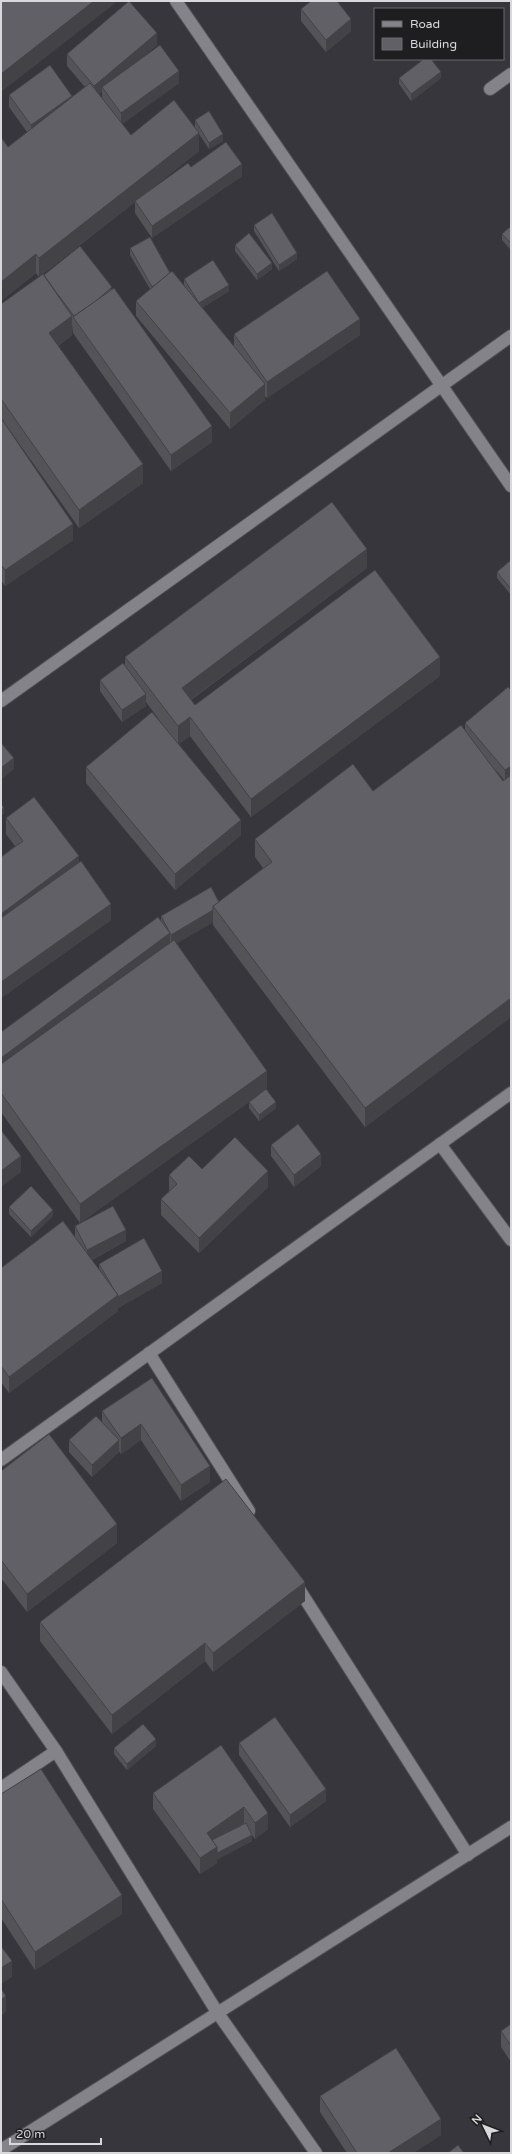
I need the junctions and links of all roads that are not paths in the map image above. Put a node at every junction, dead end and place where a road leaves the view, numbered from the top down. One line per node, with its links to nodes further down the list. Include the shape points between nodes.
1 (176, 1): 5 (street)
2 (511, 74): 3 (street)
3 (490, 89)
4 (511, 336): 5 (street)
5 (442, 386): 6 (street); 7 (street)
6 (511, 486)
7 (1, 701)
8 (511, 1093): 9 (street)
9 (440, 1144): 10 (street); 11 (street)
10 (511, 1240)
11 (149, 1353): 12 (street); 13 (street)
12 (1, 1460)
13 (255, 1520)
14 (289, 1574): 19 (street)
15 (1, 1672): 16 (street)
16 (56, 1751): 17 (street); 20 (street)
17 (1, 1788)
18 (511, 1827): 19 (street)
19 (468, 1855): 20 (street)
20 (217, 2012): 21 (street); 22 (street)
21 (1, 2150)
22 (316, 2153)

